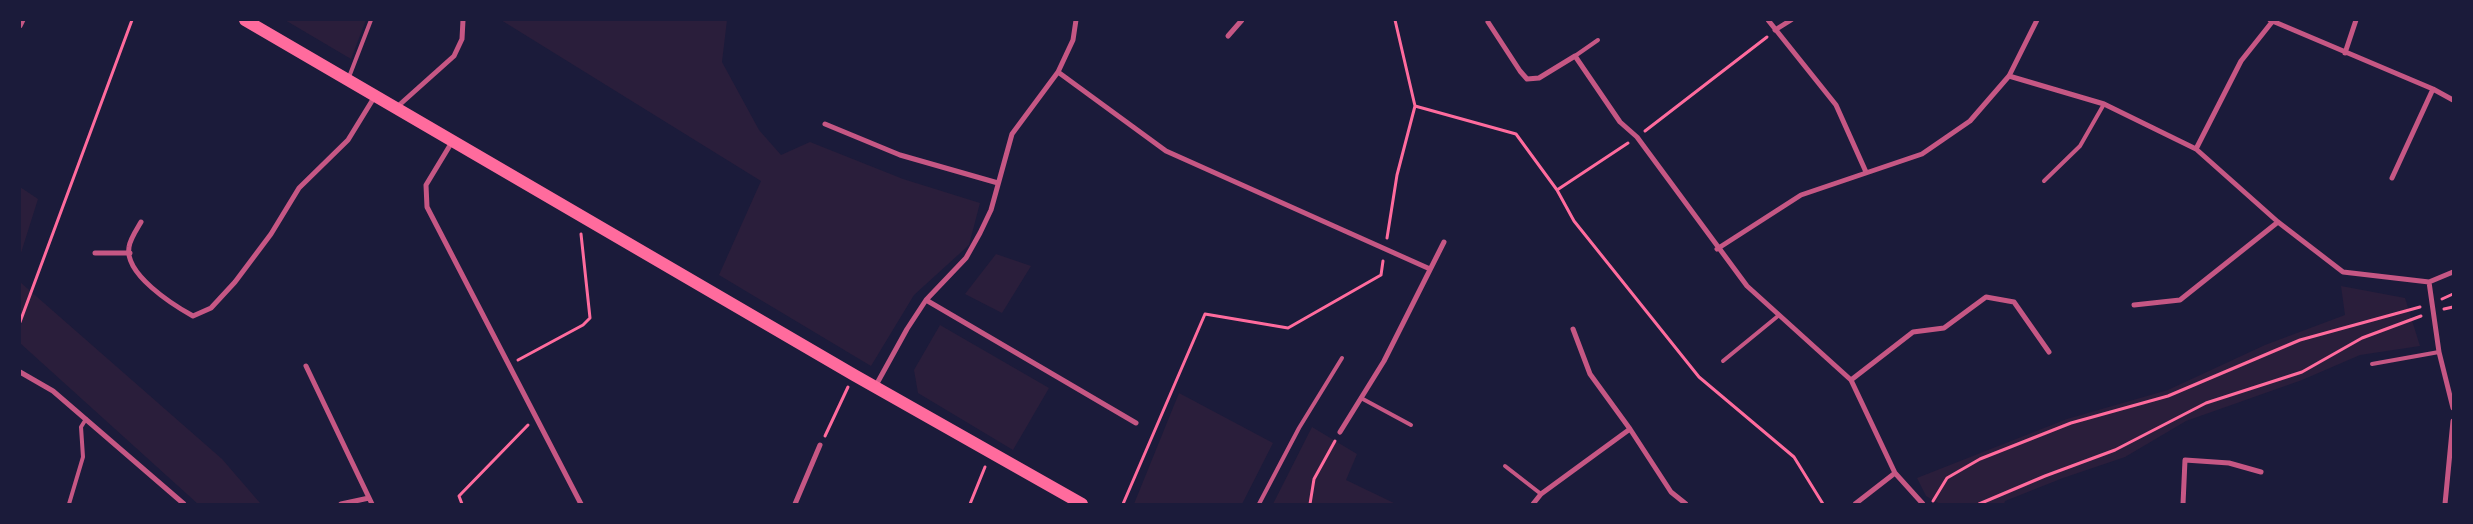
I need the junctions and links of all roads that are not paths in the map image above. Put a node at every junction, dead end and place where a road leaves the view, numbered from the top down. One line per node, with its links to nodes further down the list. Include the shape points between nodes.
1 (23, 20): 13 (street)
2 (245, 20): 21 (main road)
3 (371, 20): 21 (lane)
4 (463, 20): 26 (street, via 462,39 454,56)
5 (1076, 20): 19 (street, via 1073,40)
6 (1242, 20): 15 (street)
7 (1768, 20): 14 (street)
8 (1791, 20): 14 (street)
9 (2037, 20): 20 (street)
10 (2356, 20): 17 (street)
11 (2271, 21): 17 (street); 29 (street, via 2241,61)
12 (1488, 22): 18 (street, via 1527,79 1539,78)
13 (20, 26)
14 (1775, 30): 30 (street, via 1836,105)
15 (1228, 36)
16 (1598, 40): 18 (lane)
17 (2345, 53): 22 (street)
18 (1575, 56): 37 (street, via 1620,122 1637,137)
19 (1058, 72): 33 (street, via 1012,134); 40 (street, via 1166,151)
20 (2009, 76): 25 (street); 30 (street, via 1970,121 1922,154)
21 (348, 79): 23 (main road)
22 (2433, 89): 24 (street); 31 (street)
23 (376, 95): 26 (main road); 39 (street, via 348,140 299,188 271,234 211,308 194,316 173,305 142,278)
24 (2453, 100)
25 (2104, 104): 29 (street); 32 (lane, via 2080,146)
26 (397, 108): 28 (main road)
27 (825, 124): 33 (street, via 900,155)
28 (454, 140): 55 (main road); 74 (street, via 426,185 427,207)
29 (2196, 149): 35 (street)
30 (1866, 172): 37 (street, via 1801,195)
31 (2392, 178)
32 (2044, 181)
33 (998, 183): 43 (street, via 991,210 966,258)
34 (140, 222): 39 (street, via 128,247)
35 (2278, 222): 42 (street, via 2343,272); 44 (street, via 2180,300)
36 (1444, 242): 40 (street)
37 (1717, 249): 45 (street, via 1747,286)
38 (95, 253): 39 (street)
39 (130, 253)
40 (1430, 269): 56 (street, via 1384,362)
41 (2453, 272): 42 (street)
42 (2429, 282): 48 (street)
43 (926, 300): 55 (street); 60 (street)
44 (2134, 305)
45 (1778, 316): 50 (lane); 54 (street)
46 (1573, 329): 62 (street, via 1590,374)
47 (2049, 352): 54 (street, via 2014,302 1986,297 1944,328 1913,332)
48 (2438, 352): 51 (lane); 57 (street)
49 (1342, 358): 77 (lane, via 1299,428)
50 (1723, 361)
51 (2372, 364)
52 (306, 366): 69 (street)
53 (20, 372): 58 (street, via 53,391)
54 (1851, 380): 67 (street)
55 (875, 387): 76 (main road)
56 (1361, 398): 61 (lane); 63 (street)
57 (2453, 408)
58 (86, 419): 70 (lane, via 81,427 83,457); 71 (street)
59 (2453, 421): 83 (street)
60 (1136, 423)
61 (1411, 426)
62 (1630, 429): 68 (street); 79 (street, via 1671,492)
63 (1340, 432)
64 (820, 446): 75 (street)
65 (1506, 466): 68 (lane)
66 (2260, 472): 82 (street, via 2229,463 2185,460)
67 (1895, 473): 80 (street); 81 (street)
68 (1541, 494): 78 (street)
69 (369, 498): 72 (street); 73 (street)
70 (69, 504)
71 (184, 504)
72 (341, 504)
73 (372, 504)
74 (581, 504)
75 (795, 504)
76 (1082, 504)
77 (1259, 504)
78 (1533, 504)
79 (1686, 504)
80 (1855, 504)
81 (1923, 504)
82 (2182, 504)
83 (2445, 504)

